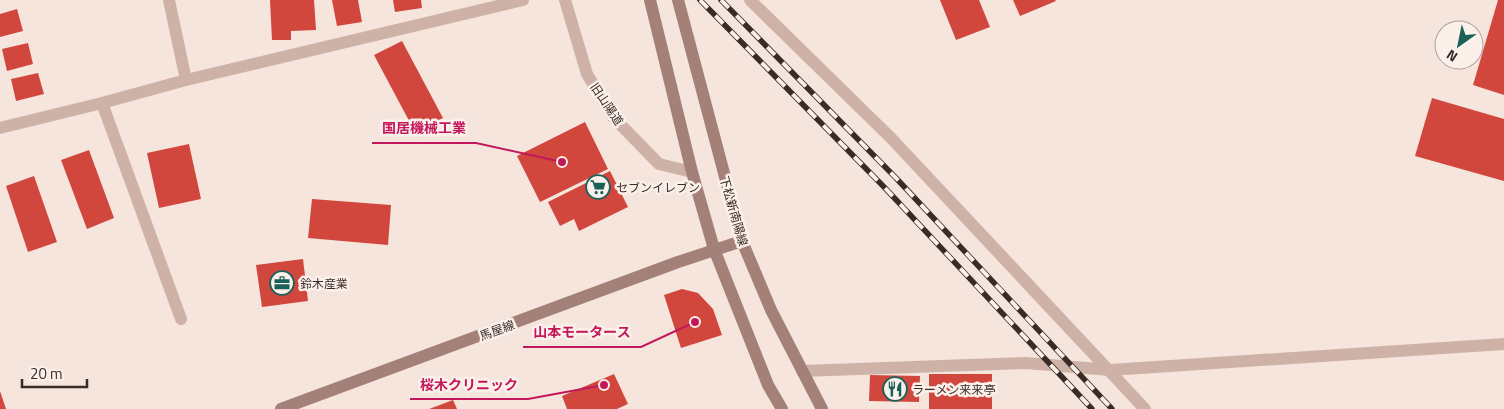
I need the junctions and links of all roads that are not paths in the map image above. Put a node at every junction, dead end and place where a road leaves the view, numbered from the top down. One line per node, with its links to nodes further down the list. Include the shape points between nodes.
1 (169, 0): 7 (street)
2 (523, 0): 7 (street)
3 (565, 0): 10 (street, 旧山陽道, via 587,74 613,117 659,164)
4 (650, 0): 10 (main road)
5 (678, 0): 11 (main road, 下松新南陽線)
6 (750, 0): 16 (street, via 891,138)
7 (186, 80): 8 (street)
8 (102, 103): 9 (street); 13 (street)
9 (0, 128)
10 (692, 172): 12 (main road)
11 (742, 241): 12 (main road, 馬屋線); 15 (main road, 下松新南陽線, via 771,310)
12 (714, 249): 17 (main road, 馬屋線); 18 (main road, via 768,385)
13 (181, 319)
14 (1504, 344): 16 (street)
15 (802, 370): 16 (street, via 1026,364); 19 (main road, 下松新南陽線)
16 (1110, 370): 20 (street)
17 (281, 409)
18 (782, 409)
19 (822, 409)
20 (1145, 409)

